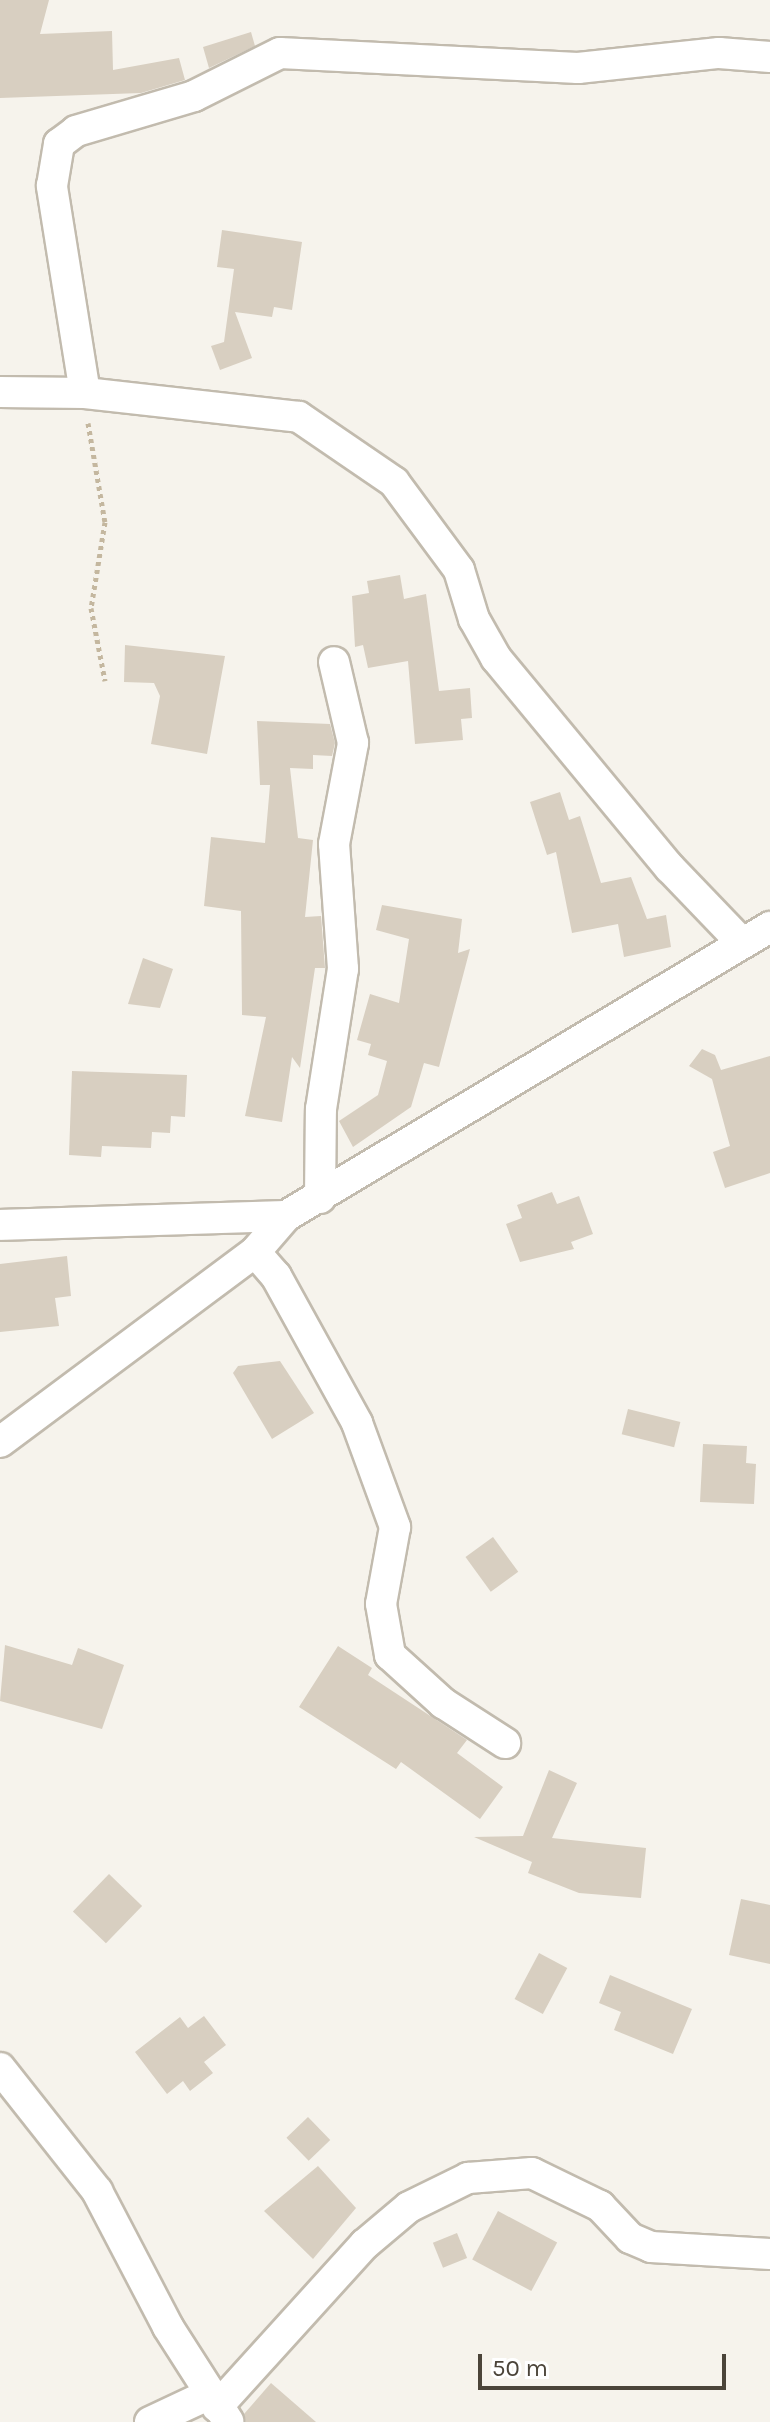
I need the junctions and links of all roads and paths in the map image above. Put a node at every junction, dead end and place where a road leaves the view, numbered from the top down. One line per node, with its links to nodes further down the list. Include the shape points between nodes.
1 (770, 57): 3 (street, via 719,53 578,68 280,53 194,96 76,131 59,144 52,175)
2 (0, 392): 3 (street)
3 (82, 393): 5 (path, via 105,522 91,608); 7 (street, via 299,417 394,482 459,570 474,619 496,658 670,868)
4 (334, 662): 8 (street, via 353,743 334,844 343,969 321,1109)
5 (105, 681)
6 (770, 927): 7 (street)
7 (740, 941): 8 (street)
8 (320, 1198): 9 (street)
9 (286, 1216): 10 (street); 11 (street)
10 (0, 1225)
11 (255, 1252): 12 (street); 13 (street, via 276,1276 357,1423 395,1527 381,1604 390,1655 443,1703)
12 (0, 1442)
13 (505, 1743)
14 (0, 2068): 16 (street, via 97,2191)
15 (770, 2254): 16 (street, via 651,2247 630,2238 600,2206 532,2173 468,2178 409,2207 365,2244)
16 (218, 2408): 17 (street)
17 (150, 2422)

